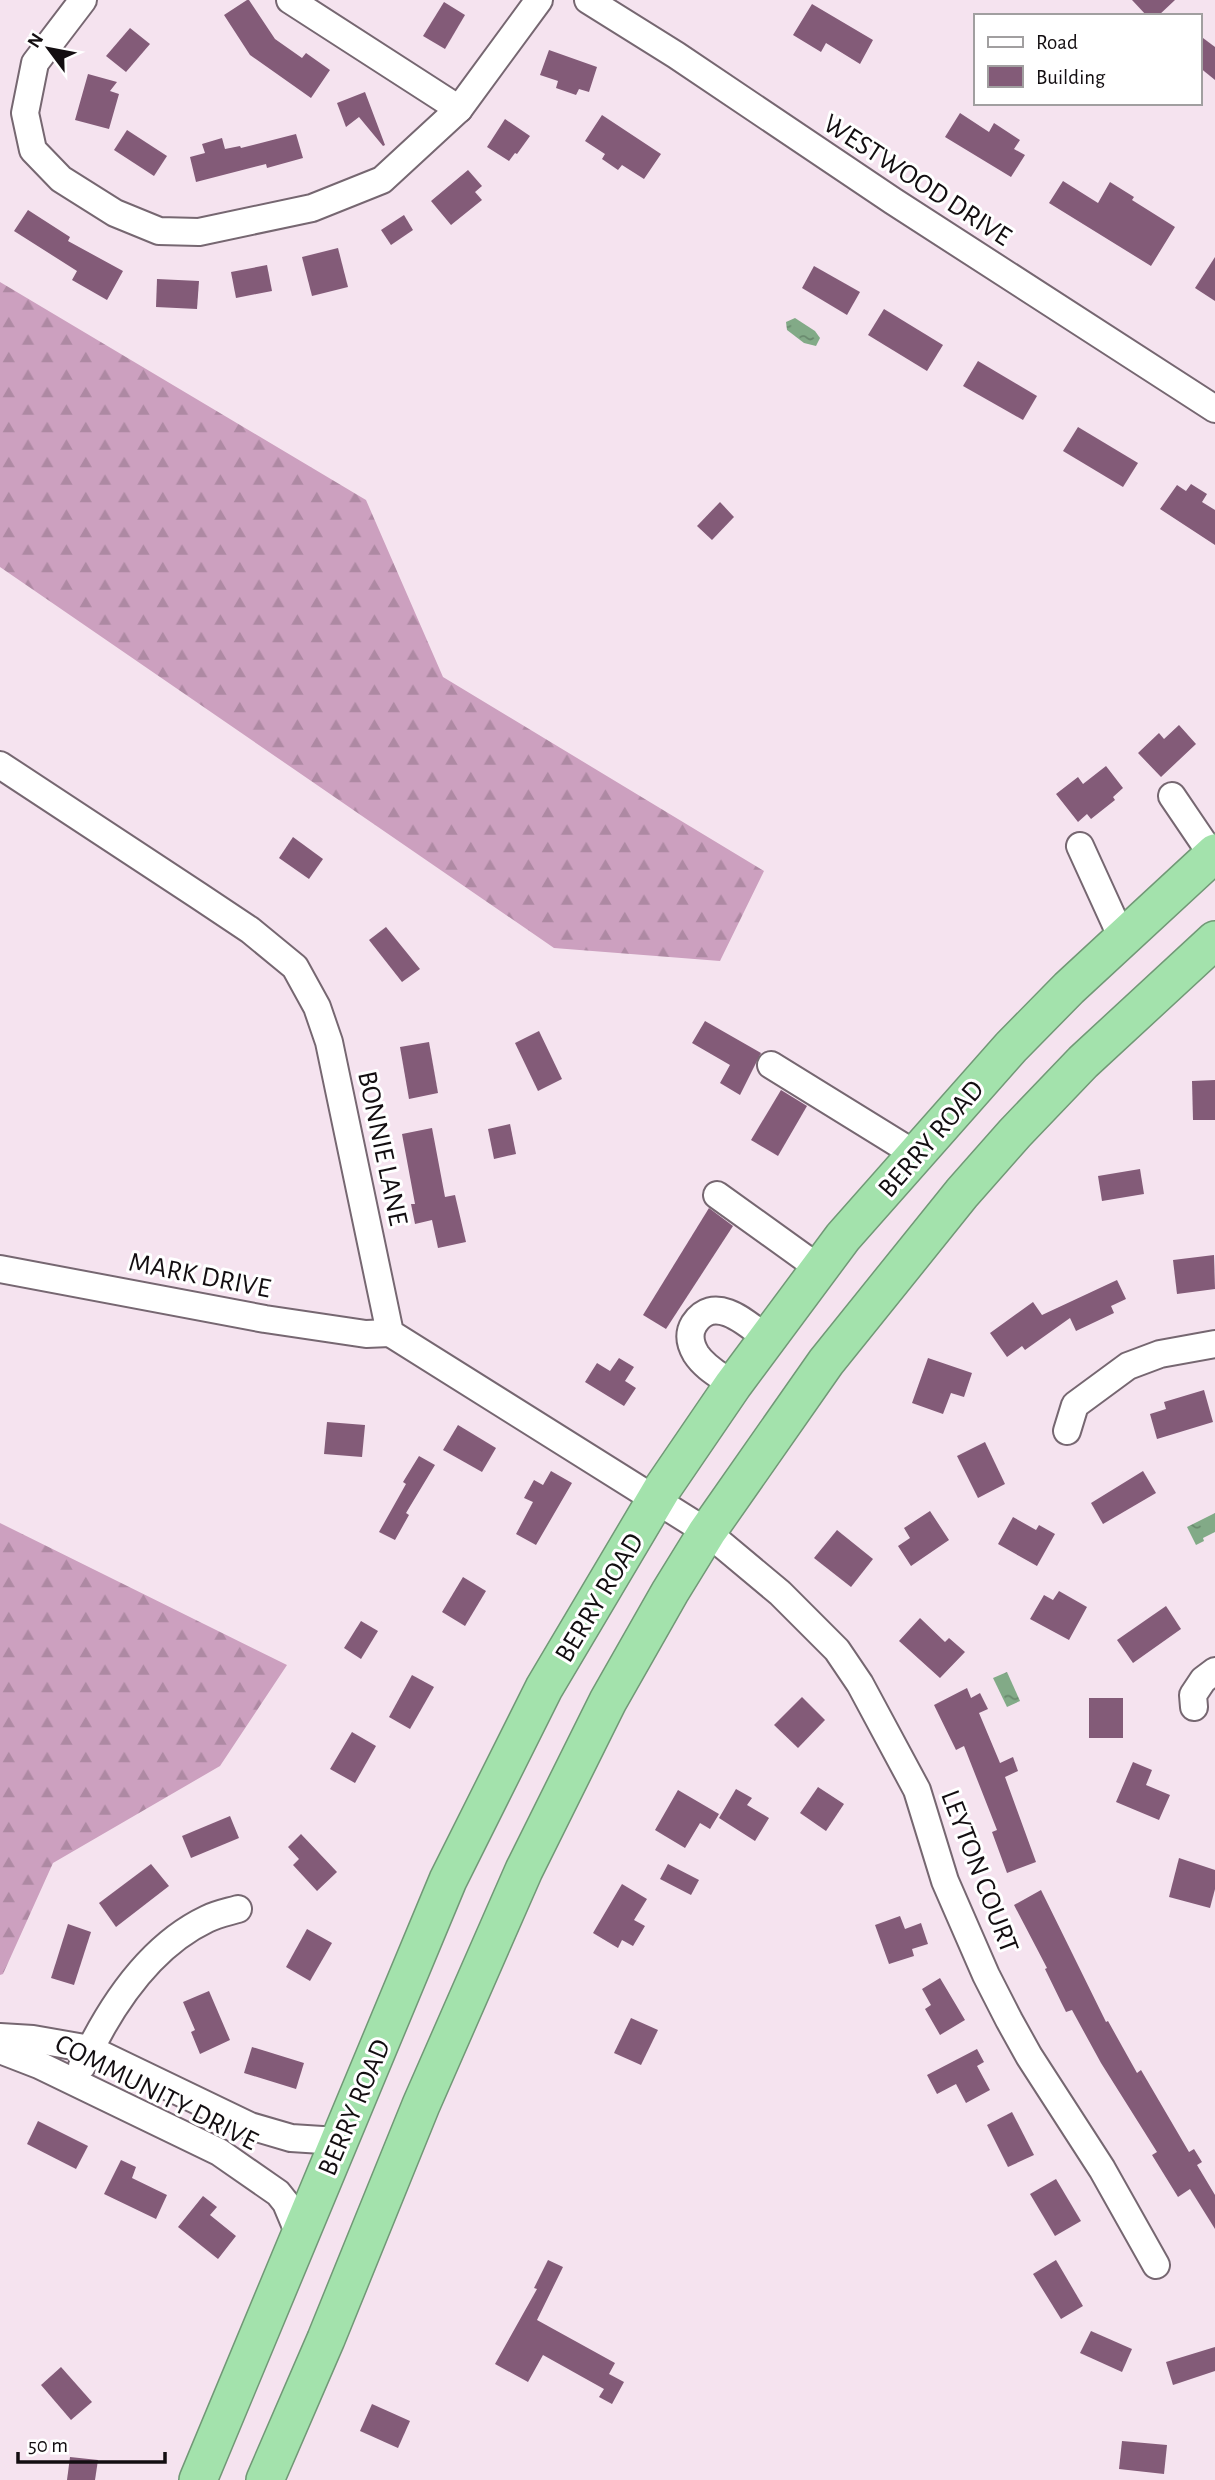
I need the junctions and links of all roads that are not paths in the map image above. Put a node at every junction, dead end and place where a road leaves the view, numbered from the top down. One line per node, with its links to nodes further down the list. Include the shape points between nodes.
1 (83, 0): 5 (street, via 35,62 25,113 33,150 61,179 115,213 159,231 200,232 312,208 370,185 382,180)
2 (290, 0): 5 (street)
3 (539, 0): 5 (street)
4 (588, 0): 6 (street, WESTWOOD DRIVE)
5 (459, 109)
6 (1215, 409)
7 (0, 765): 18 (street, BONNIE LANE, via 250,930 295,967 317,1007 329,1042)
8 (1172, 796): 10 (street)
9 (1080, 846): 11 (street)
10 (1213, 854): 11 (highway, BERRY ROAD)
11 (1122, 938): 14 (highway, BERRY ROAD, via 1011,1047)
12 (1215, 940): 24 (highway, via 1083,1062 962,1193 826,1362)
13 (771, 1065): 14 (street)
14 (915, 1154): 17 (highway, BERRY ROAD)
15 (717, 1195): 17 (street)
16 (0, 1269): 18 (street, MARK DRIVE, via 314,1327)
17 (820, 1269): 19 (highway, BERRY ROAD)
18 (390, 1333): 23 (street)
19 (767, 1339): 21 (highway, BERRY ROAD); 21 (street, via 729,1313 700,1315 690,1341 697,1356)
20 (1215, 1344): 22 (street, via 1160,1354 1128,1366 1075,1405)
21 (733, 1385): 23 (highway, BERRY ROAD)
22 (1067, 1431)
23 (656, 1500): 24 (street); 34 (highway, BERRY ROAD, via 544,1688 477,1820)
24 (707, 1532): 36 (street, LEYTON COURT, via 812,1624 860,1684 917,1790 945,1881 986,1975 1029,2056 1102,2169); 38 (highway, via 608,1701 534,1849 421,2105)
25 (1215, 1671): 26 (street, via 1193,1695)
26 (1194, 1707)
27 (238, 1909): 29 (street, via 186,1932 150,1961)
28 (0, 2037): 29 (street, COMMUNITY DRIVE)
29 (90, 2049): 31 (street); 32 (street, COMMUNITY DRIVE)
30 (0, 2050): 31 (street, COMMUNITY DRIVE)
31 (74, 2083): 33 (street, COMMUNITY DRIVE)
32 (209, 2107): 33 (street); 34 (street, COMMUNITY DRIVE, via 275,2134)
33 (192, 2139): 35 (street, COMMUNITY DRIVE, via 278,2193)
34 (338, 2141): 35 (highway, BERRY ROAD)
35 (299, 2234): 37 (highway, BERRY ROAD)
36 (1156, 2265)
37 (198, 2480)
38 (265, 2480)

